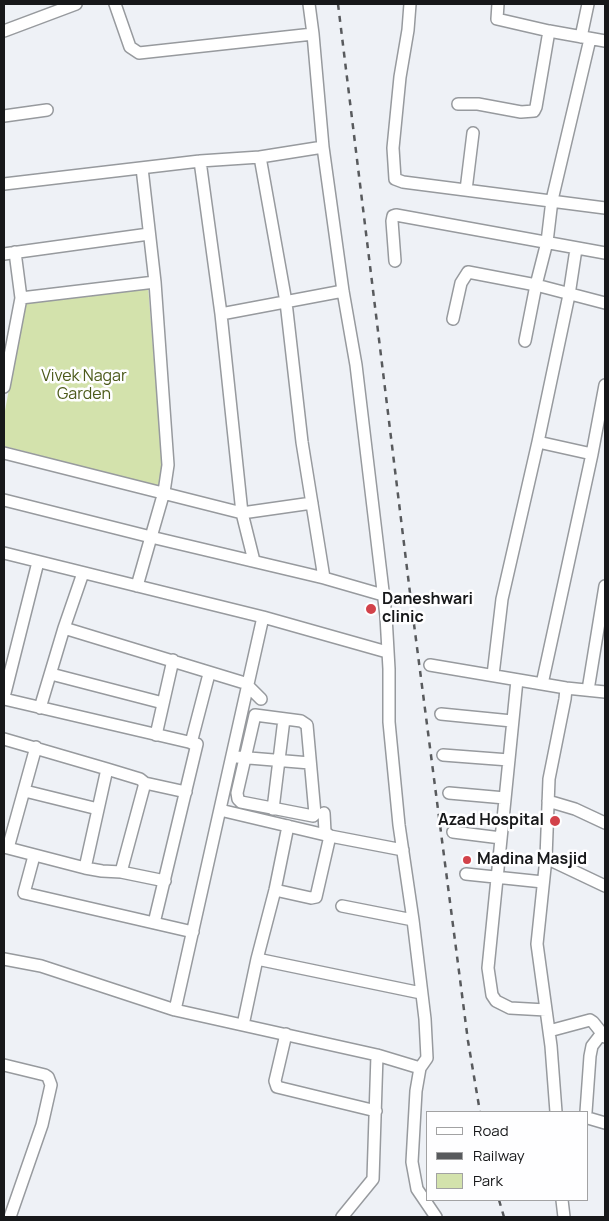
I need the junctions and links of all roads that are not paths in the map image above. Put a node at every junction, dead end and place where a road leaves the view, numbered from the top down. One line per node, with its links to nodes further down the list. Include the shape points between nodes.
1 (76, 4): 7 (street)
2 (115, 4): 9 (street, via 130,47 139,53)
3 (309, 4): 9 (street)
4 (410, 4): 21 (street, via 394,139 395,179)
5 (498, 4): 8 (street, via 497,19)
6 (588, 4): 10 (street)
7 (4, 31)
8 (549, 31): 10 (street); 12 (street, via 534,111)
9 (313, 34): 16 (street)
10 (585, 38): 11 (street); 22 (street)
11 (605, 42)
12 (458, 104)
13 (47, 110): 14 (street)
14 (4, 116)
15 (473, 134): 21 (street)
16 (322, 147): 17 (street); 32 (street)
17 (260, 158): 18 (street); 35 (street)
18 (200, 161): 19 (street); 37 (street)
19 (142, 168): 20 (street); 24 (street)
20 (4, 184)
21 (466, 190): 22 (street)
22 (552, 200): 23 (street); 25 (street)
23 (605, 208)
24 (149, 234): 27 (street); 30 (street)
25 (547, 242): 26 (street); 29 (street, via 396,215 392,221); 31 (street)
26 (576, 249): 28 (street); 33 (street)
27 (9, 253): 34 (street)
28 (605, 253)
29 (396, 261)
30 (155, 282): 34 (street); 45 (street, via 168,465)
31 (536, 285): 33 (street); 38 (street, via 468,272); 39 (street)
32 (343, 291): 35 (street); 57 (street, via 356,365)
33 (569, 295): 36 (street); 42 (street)
34 (22, 298): 41 (street)
35 (286, 302): 37 (street); 47 (street)
36 (605, 303)
37 (221, 314): 48 (street)
38 (453, 319)
39 (525, 341)
40 (605, 385): 44 (street)
41 (4, 387)
42 (538, 442): 44 (street); 66 (street, via 502,599)
43 (4, 453): 45 (street)
44 (592, 454): 69 (street)
45 (164, 492): 48 (street); 49 (street)
46 (4, 500): 49 (street)
47 (312, 502): 48 (street); 54 (street)
48 (242, 513): 51 (street)
49 (151, 537): 51 (street); 55 (street)
50 (4, 553): 52 (street)
51 (254, 561): 54 (street)
52 (38, 562): 53 (street); 73 (street)
53 (83, 573): 55 (street); 59 (street)
54 (324, 578): 57 (street)
55 (138, 586): 58 (street)
56 (605, 586): 60 (street)
57 (383, 595): 61 (street)
58 (264, 617): 61 (street); 68 (street)
59 (64, 628): 62 (street); 64 (street)
60 (601, 640): 71 (street)
61 (387, 652): 107 (street, via 389,722)
62 (173, 660): 65 (street); 75 (street)
63 (430, 665): 66 (street)
64 (51, 674): 75 (street); 76 (street)
65 (209, 674): 68 (street); 82 (street)
66 (493, 675): 67 (street)
67 (517, 680): 69 (street); 79 (street)
68 (248, 684): 74 (street); 85 (street)
69 (542, 684): 70 (street)
70 (566, 688): 71 (street); 96 (street)
71 (588, 690): 72 (street)
72 (605, 692)
73 (4, 698): 76 (street)
74 (261, 699)
75 (163, 703): 80 (street)
76 (40, 708): 80 (street)
77 (441, 714): 79 (street)
78 (284, 719): 86 (street, via 255,716); 87 (street); 89 (street, via 307,725)
79 (512, 721): 88 (street)
80 (156, 735): 82 (street)
81 (4, 739): 83 (street)
82 (191, 743): 93 (street, via 198,744)
83 (36, 747): 90 (street); 92 (street)
84 (443, 755): 88 (street)
85 (232, 756): 86 (street); 99 (street)
86 (245, 758): 87 (street); 98 (street, via 238,799)
87 (280, 760): 89 (street); 98 (street)
88 (509, 760): 95 (street)
89 (310, 763): 98 (street, via 315,814 310,817)
90 (107, 769): 91 (street); 97 (street)
91 (145, 782): 93 (street); 111 (street)
92 (24, 791): 97 (street); 106 (street)
93 (186, 792): 114 (street)
94 (449, 793): 95 (street)
95 (505, 798): 105 (street)
96 (548, 801): 101 (street, via 575,809); 109 (street)
97 (98, 809): 110 (street)
98 (273, 809)
99 (220, 810): 102 (street); 121 (street)
100 (324, 813): 104 (street, via 326,832)
101 (605, 824)
102 (288, 826): 104 (street); 117 (street)
103 (453, 832): 105 (street)
104 (330, 836): 107 (street); 117 (street, via 316,897)
105 (501, 838): 113 (street)
106 (6, 848): 108 (street)
107 (403, 850): 119 (street)
108 (34, 856): 110 (street); 120 (street, via 24,893)
109 (546, 858): 115 (street); 116 (street)
110 (85, 868): 111 (street)
111 (121, 872): 114 (street)
112 (466, 874): 113 (street)
113 (497, 877): 115 (street); 126 (street, via 488,968 492,996 510,1008)
114 (165, 881): 120 (street)
115 (543, 882): 126 (street, via 537,944)
116 (605, 886)
117 (275, 890): 122 (street)
118 (342, 906): 119 (street)
119 (413, 920): 124 (street)
120 (154, 923): 121 (street)
121 (193, 932): 125 (street)
122 (258, 958): 124 (street); 127 (street)
123 (4, 960): 125 (street, via 41,966)
124 (422, 993): 133 (street, via 427,1058)
125 (175, 1010): 127 (street)
126 (546, 1010): 128 (street)
127 (243, 1025): 129 (street)
128 (549, 1031): 130 (street, via 587,1020 593,1022); 134 (street)
129 (286, 1034): 131 (street); 135 (street, via 277,1087)
130 (603, 1035): 136 (street, via 592,1046)
131 (377, 1055): 133 (street); 135 (street)
132 (4, 1065): 140 (street, via 45,1075 51,1086 42,1126)
133 (420, 1068): 142 (street, via 412,1162 417,1189)
134 (556, 1110)
135 (376, 1111): 141 (street, via 373,1180)
136 (586, 1111)
137 (589, 1118): 138 (street)
138 (605, 1123)
139 (562, 1201): 143 (street)
140 (10, 1217)
141 (342, 1217)
142 (436, 1217)
143 (564, 1217)

